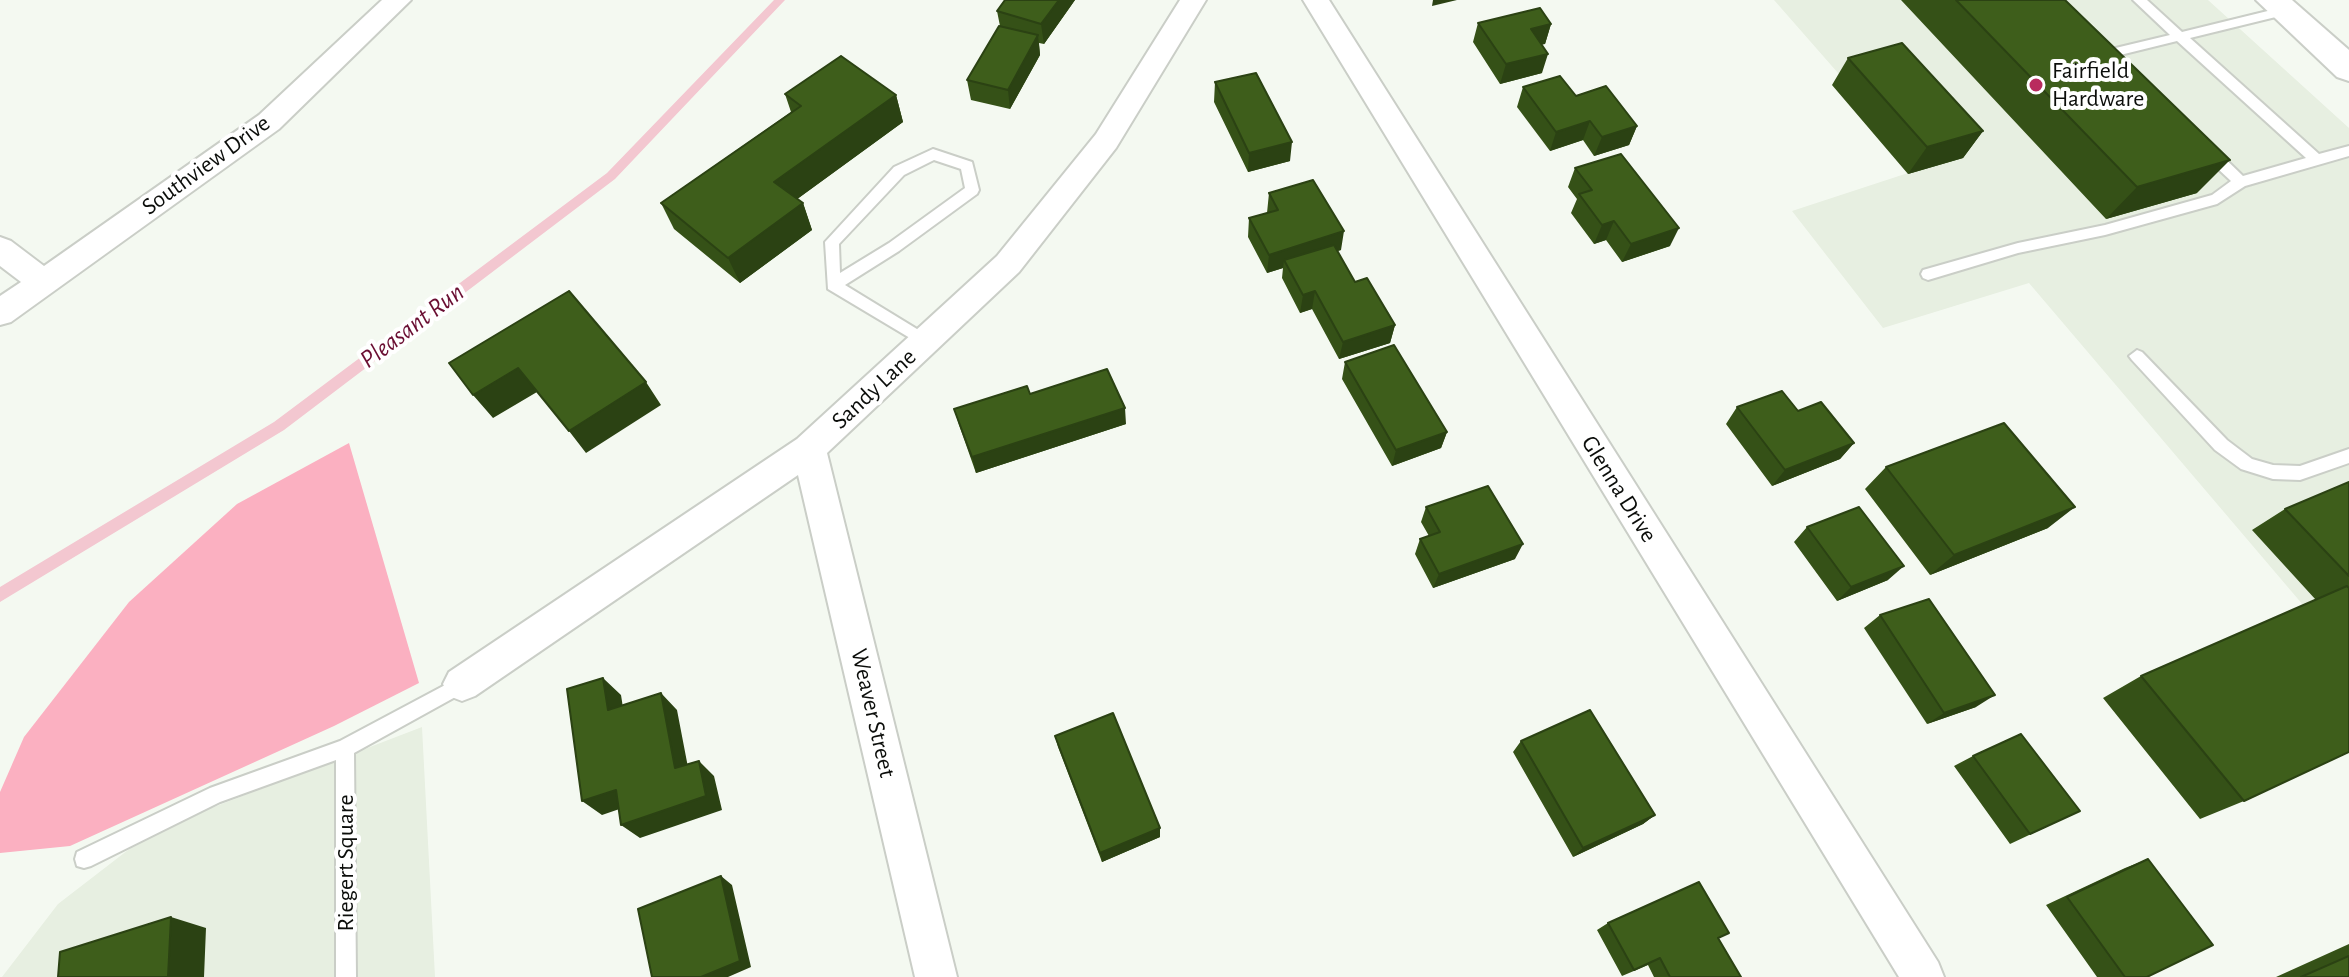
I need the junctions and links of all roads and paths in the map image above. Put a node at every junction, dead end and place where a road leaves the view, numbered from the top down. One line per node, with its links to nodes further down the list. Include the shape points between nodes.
1 (398, 0): 17 (street, Southview Drive, via 269,122)
2 (1193, 0): 20 (street, Sandy Lane, via 1106,141 1008,264)
3 (1316, 0): 29 (street, Glenna Drive)
4 (2139, 0): 6 (lane)
5 (2278, 6): 6 (lane); 10 (street)
6 (2179, 37): 8 (lane); 13 (lane)
7 (2097, 44): 8 (lane)
8 (2108, 54): 9 (lane)
9 (2119, 65)
10 (2349, 69)
11 (2196, 140): 14 (lane)
12 (2349, 151): 13 (lane)
13 (2317, 160): 14 (lane)
14 (2240, 182): 16 (lane, via 2217,199)
15 (0, 249): 17 (street)
16 (1928, 274)
17 (43, 282): 19 (street, Southview Drive)
18 (833, 285): 18 (lane, via 832,242 899,171 933,154 967,166 972,190); 20 (lane)
19 (0, 313)
20 (925, 341): 22 (street, Sandy Lane)
21 (2137, 356): 23 (lane, via 2221,445 2247,464 2300,473)
22 (809, 449): 24 (street, Sandy Lane); 28 (street, Weaver Street)
23 (2349, 456)
24 (462, 684): 25 (lane)
25 (345, 748): 26 (lane, via 216,794); 27 (lane, Riegert Square)
26 (84, 859)
27 (346, 977)
28 (936, 977)
29 (1923, 977)

